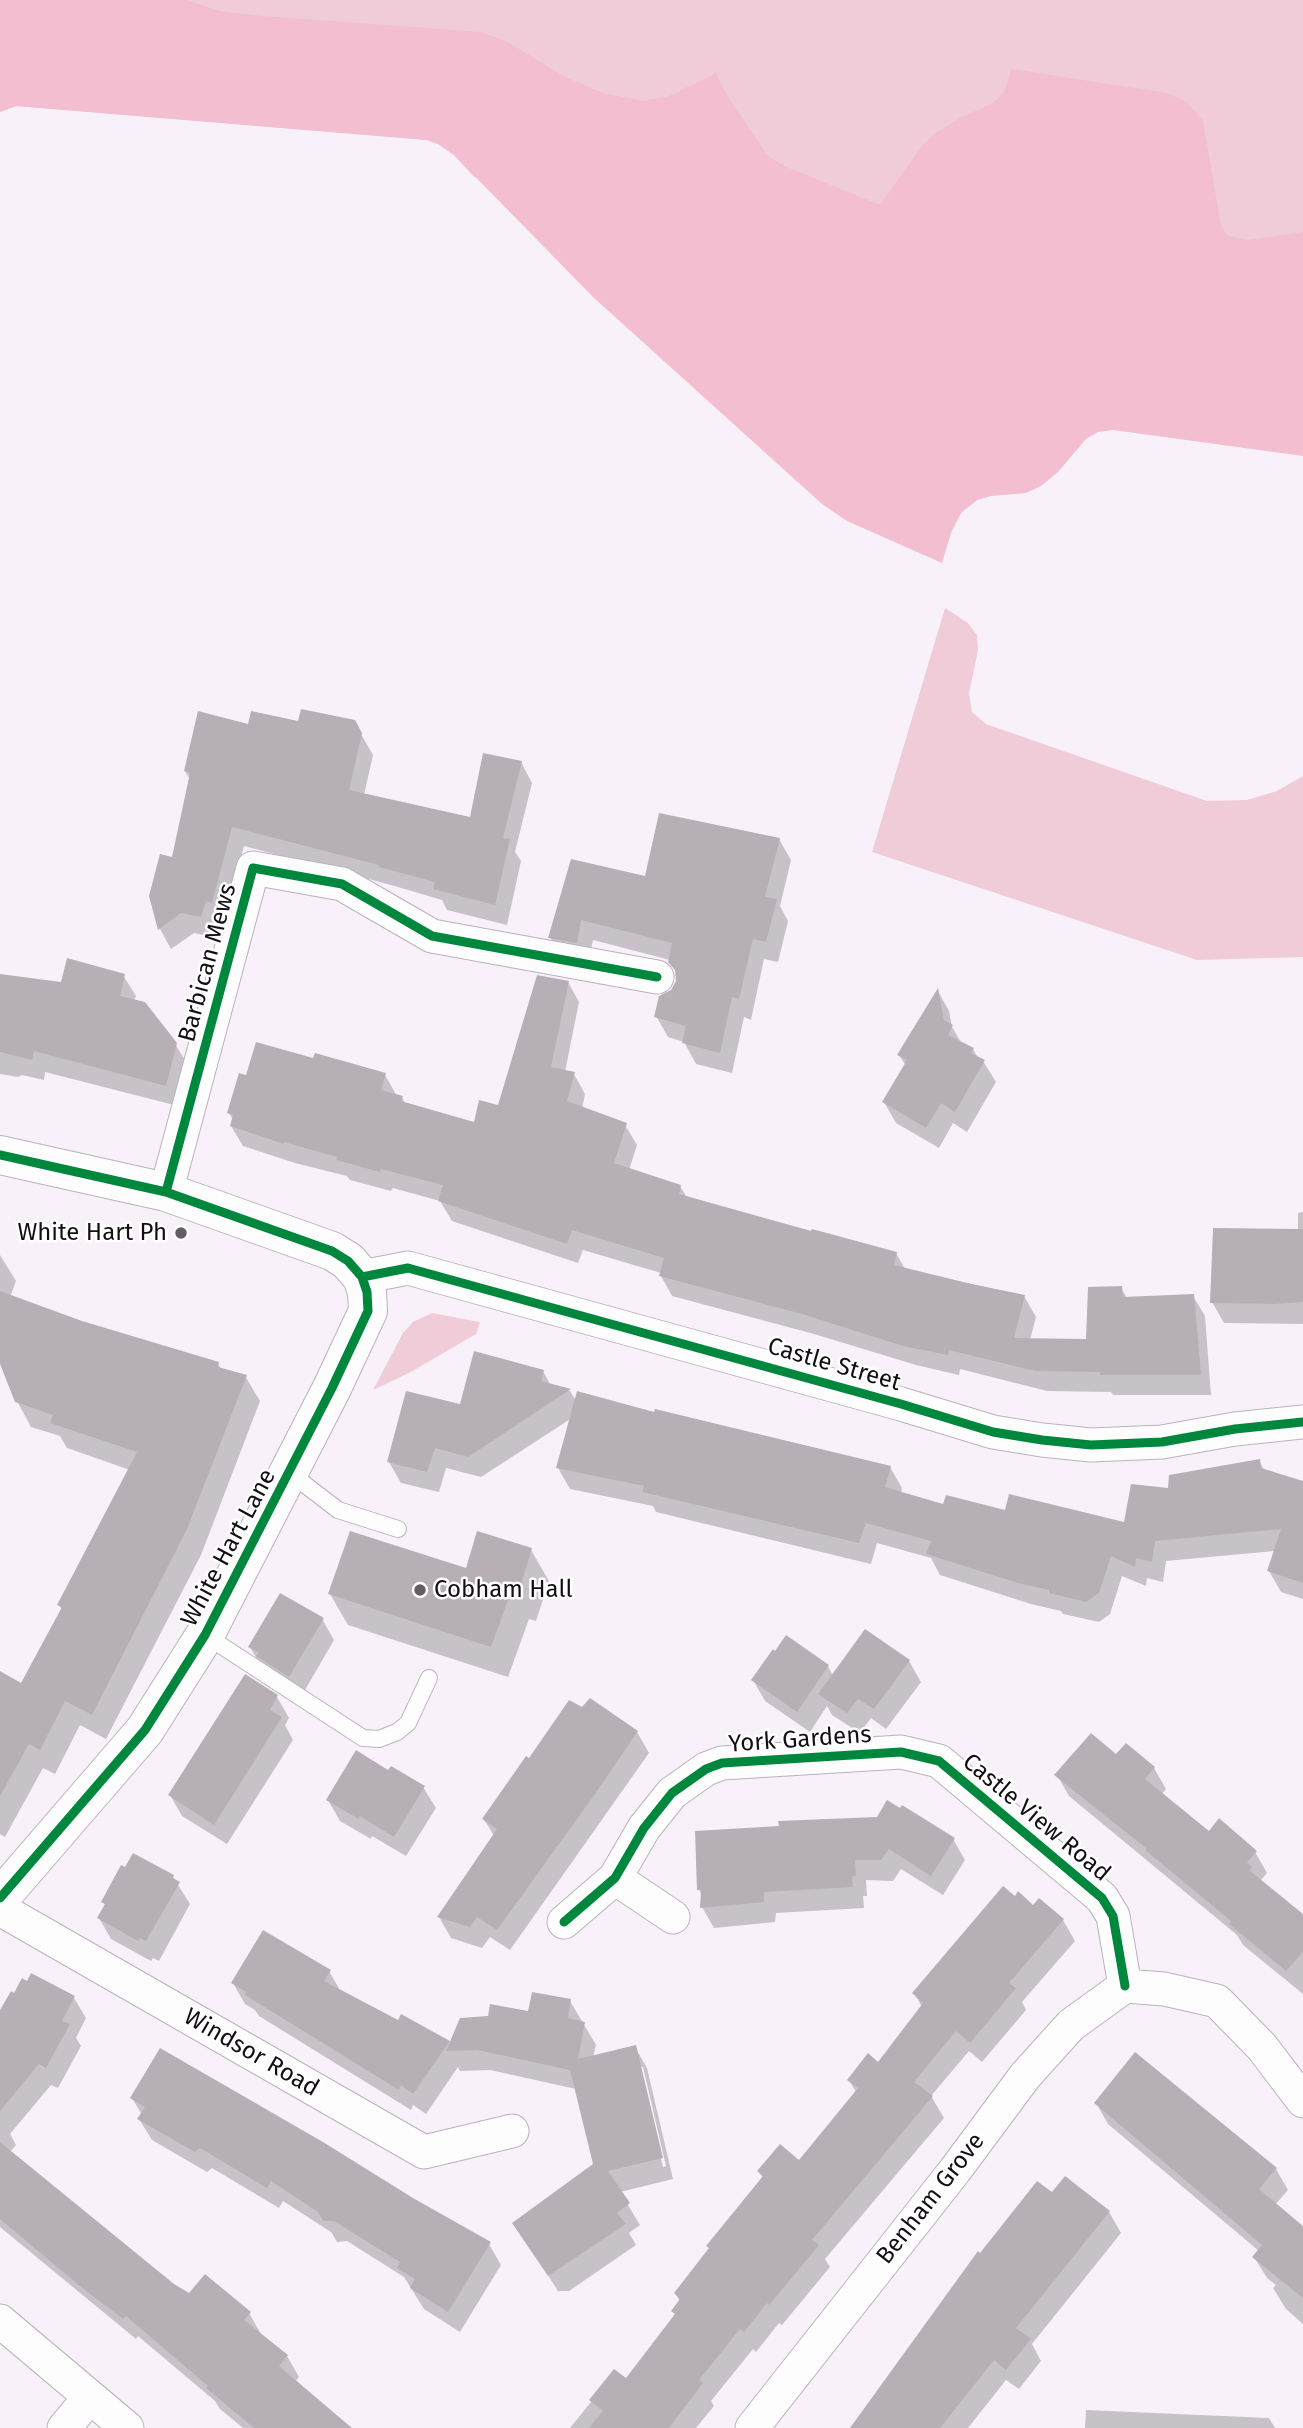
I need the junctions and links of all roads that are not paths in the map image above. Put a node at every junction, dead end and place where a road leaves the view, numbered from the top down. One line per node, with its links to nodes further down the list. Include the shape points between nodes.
1 (657, 977): 3 (street, Barbican Mews, via 432,936 342,884 253,868)
2 (0, 1155): 3 (street)
3 (166, 1192): 4 (street, via 332,1251)
4 (362, 1277): 5 (street, Castle Street, via 408,1268 992,1432 1042,1440 1091,1445 1162,1443); 6 (street, White Hart Lane, via 368,1311)
5 (1303, 1422)
6 (290, 1473): 7 (lane, via 338,1510); 8 (street, White Hart Lane)
7 (397, 1529)
8 (205, 1635): 9 (lane, via 363,1738 379,1740 408,1723); 12 (street, White Hart Lane, via 145,1730)
9 (429, 1678)
10 (939, 1761): 11 (street, York Gardens, via 901,1752 722,1763 672,1793); 16 (street, Castle View Road, via 1102,1898 1113,1916)
11 (615, 1878): 14 (street); 15 (street, York Gardens)
12 (0, 1898)
13 (0, 1909): 18 (street, Windsor Road, via 424,2152)
14 (673, 1917)
15 (564, 1922)
16 (1125, 1986): 17 (street, via 1217,2001 1262,2047); 23 (street, Benham Grove, via 1071,2025 1025,2076)
17 (1303, 2101)
18 (512, 2131)
19 (0, 2321): 20 (street)
20 (90, 2397): 21 (street); 22 (street)
21 (64, 2428)
22 (127, 2428)
23 (752, 2428)

